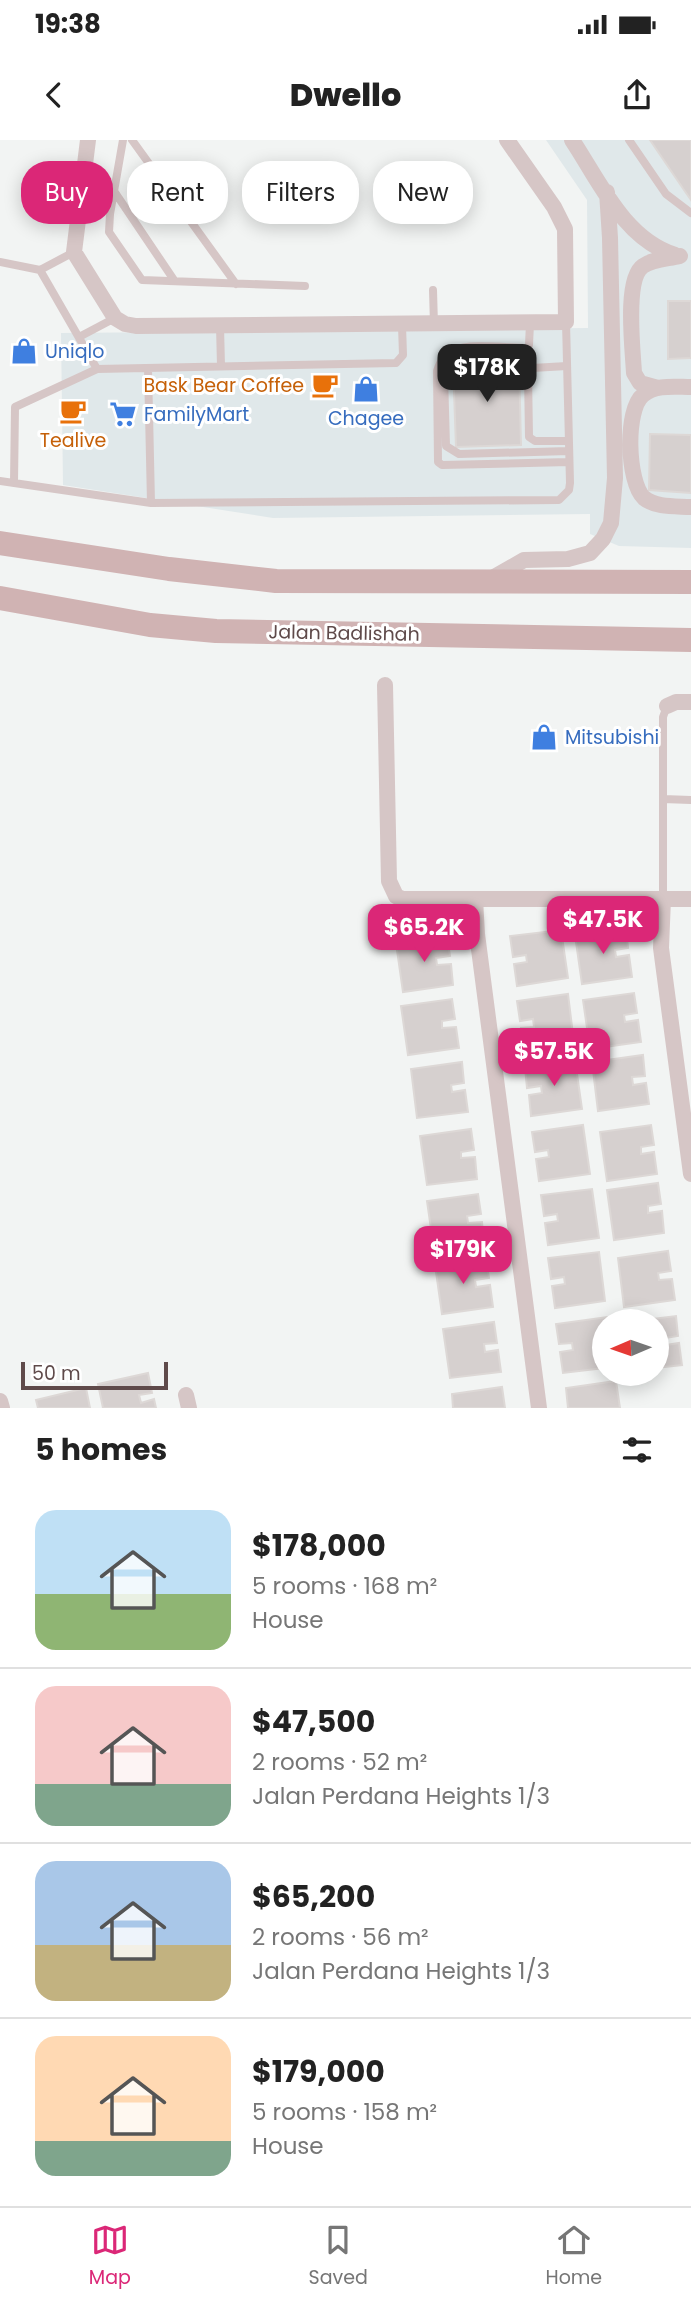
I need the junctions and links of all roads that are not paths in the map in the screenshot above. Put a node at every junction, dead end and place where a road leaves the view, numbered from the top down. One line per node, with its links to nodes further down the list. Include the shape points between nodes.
1 (88, 140): 10 (street)
2 (122, 140): 7 (lane)
3 (132, 140): 15 (lane)
4 (507, 140): 19 (street, via 565,229)
5 (572, 140): 8 (street)
6 (629, 140): 9 (lane, via 666,194)
7 (114, 191): 14 (lane); 14 (lane, via 109,232 116,244 142,280)
8 (607, 192): 11 (street, via 639,236 656,249); 36 (street)
9 (691, 213)
10 (74, 252): 13 (lane); 18 (street)
11 (686, 257): 31 (street, via 642,266 634,275 634,373 640,383)
12 (0, 262): 13 (lane)
13 (40, 270): 24 (lane)
14 (174, 280): 15 (lane)
15 (236, 284): 16 (lane)
16 (305, 286)
17 (433, 290): 22 (lane)
18 (115, 318): 23 (street, via 136,326); 24 (lane)
19 (566, 322): 20 (street); 27 (lane)
20 (530, 323): 22 (street); 25 (lane, via 530,345)
21 (402, 325): 22 (street); 23 (street); 26 (lane, via 403,355 396,363)
22 (434, 325)
23 (220, 326): 26 (lane)
24 (79, 337): 29 (lane)
25 (509, 348): 33 (lane, via 506,357 459,359 446,369 446,446 459,454); 34 (lane, via 457,348 440,362 438,462)
26 (221, 366): 28 (lane)
27 (567, 366): 32 (lane); 32 (lane, via 532,368 528,373 529,437 535,441)
28 (148, 368): 29 (lane); 39 (lane)
29 (97, 369): 38 (lane, via 15,407)
30 (691, 387): 31 (street)
31 (658, 388): 35 (street, via 640,397 633,410)
32 (569, 440): 33 (lane)
33 (569, 451): 34 (lane)
34 (569, 462): 39 (lane, via 569,490 552,500)
35 (632, 474): 36 (street); 40 (street, via 645,499 660,506)
36 (615, 478): 42 (street, via 611,523 590,552 568,559 524,560)
37 (0, 481): 38 (lane)
38 (14, 483): 39 (lane)
39 (151, 503)
40 (691, 507)
41 (0, 543): 42 (main road, via 276,581)
42 (484, 582): 43 (main road)
43 (691, 582)
44 (0, 598): 45 (main road, Jalan Badlishah, via 150,625 216,631)
45 (691, 640)
46 (385, 685): 51 (street, via 391,890 402,899)
47 (691, 702): 48 (street)
48 (667, 706): 49 (lane, via 663,717)
49 (663, 799): 50 (lane); 52 (lane)
50 (691, 800)
51 (475, 899): 52 (street); 57 (street)
52 (663, 899): 53 (street); 54 (street, via 661,948)
53 (691, 899)
54 (691, 1174)
55 (0, 1401): 56 (street)
56 (2, 1408)
57 (539, 1408)

